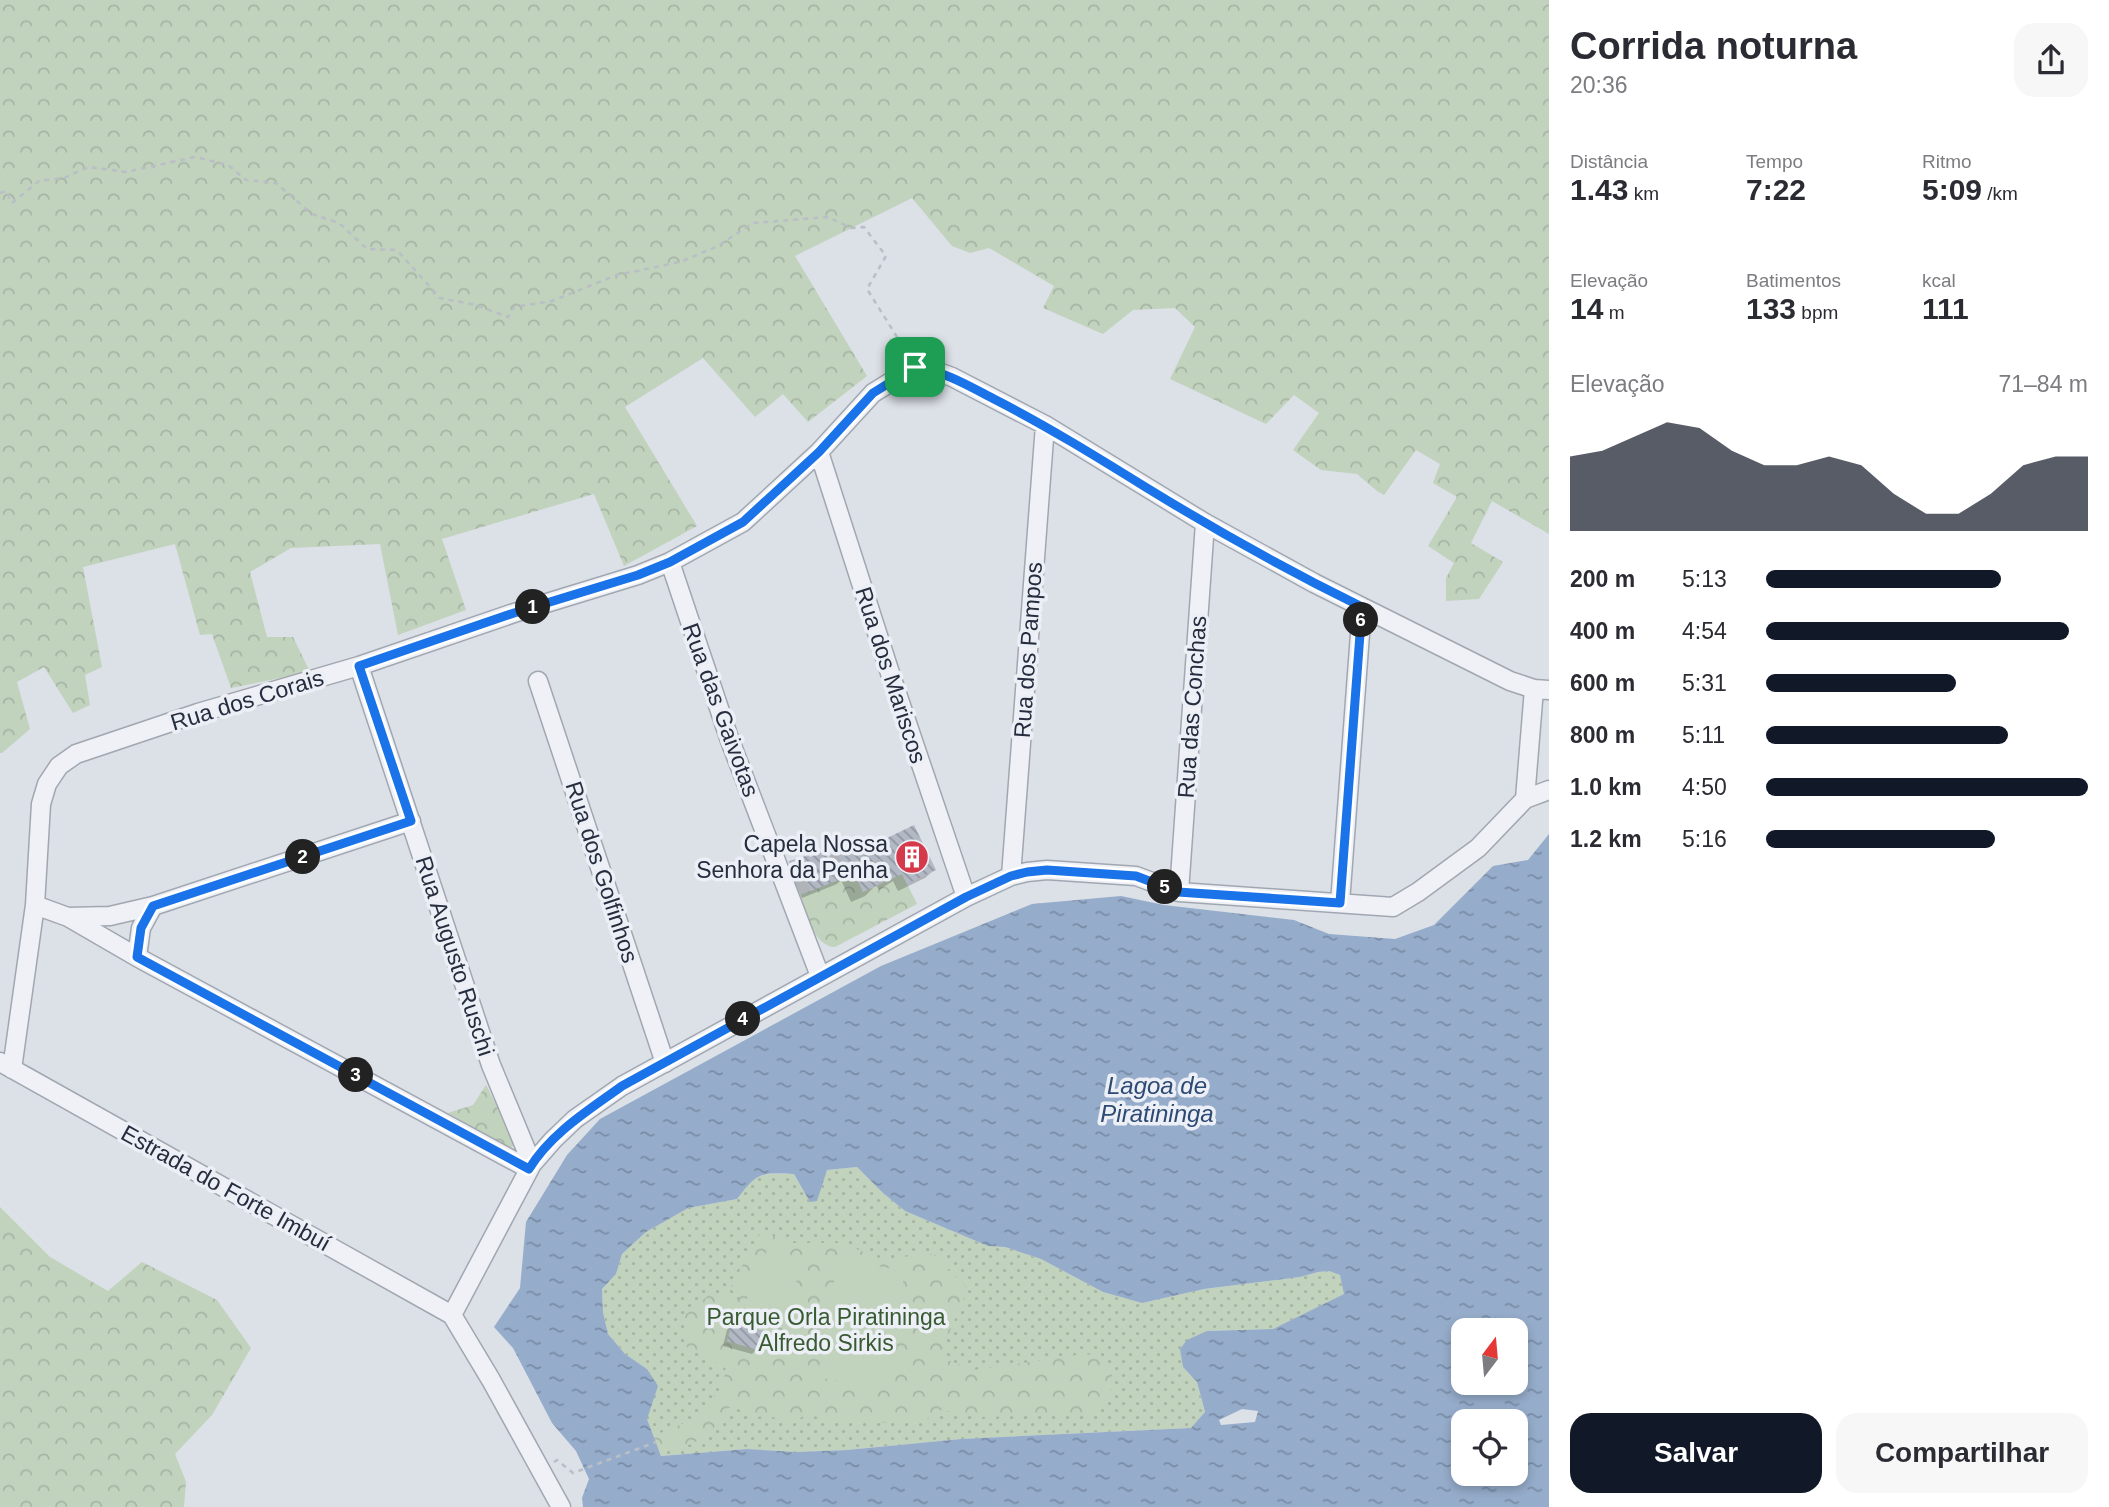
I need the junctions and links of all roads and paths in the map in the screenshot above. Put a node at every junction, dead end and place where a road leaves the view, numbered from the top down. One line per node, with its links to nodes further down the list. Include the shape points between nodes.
1 (0, 193): 2 (path, via 6,191 12,204 39,181 64,178 88,167 126,172 195,157 228,165 246,180 276,183 312,214 339,223 367,249 397,250 440,298 475,304 508,317 514,307 552,301 617,275 680,262 718,246 753,223 828,217 851,228 864,227 886,256 867,289)
2 (915, 367): 3 (street, via 952,377); 4 (street, Rua dos Corais, via 873,393)
3 (1045, 425): 5 (street); 14 (street, Rua dos Pampos)
4 (819, 452): 6 (street, Rua dos Corais, via 743,522); 16 (street, Rua dos Mariscos)
5 (1205, 523): 7 (street); 15 (street, Rua das Conchas)
6 (670, 562): 8 (street, Rua dos Corais); 22 (street, Rua das Gaivotas, via 729,738)
7 (1362, 607): 10 (street, via 1510,681); 17 (street)
8 (359, 666): 13 (street, Rua Augusto Ruschi); 18 (street, Rua dos Corais, via 198,713 76,754 59,766 41,804)
9 (538, 681): 23 (street, Rua dos Golfinhos)
10 (1541, 690): 12 (street)
11 (1549, 790): 12 (street)
12 (1525, 799): 17 (street, via 1478,848 1393,907)
13 (411, 821): 19 (street); 25 (street, Rua Augusto Ruschi, via 491,1065)
14 (1011, 876): 15 (street, via 1047,870 1136,876); 16 (street)
15 (1178, 892): 17 (street)
16 (966, 897): 22 (street)
17 (1340, 903)
18 (36, 905): 20 (street); 24 (street, Rua dos Corais)
19 (153, 906): 20 (street, via 110,916); 21 (street, via 141,928)
20 (68, 917): 21 (street)
21 (137, 957): 25 (street)
22 (820, 975): 23 (street)
23 (665, 1063): 25 (street, via 575,1119)
24 (6, 1065): 26 (street, Estrada do Forte Imbuí)
25 (530, 1166): 26 (street)
26 (452, 1315): 29 (street)
27 (656, 1442): 28 (path)
28 (573, 1473)
29 (561, 1507)

